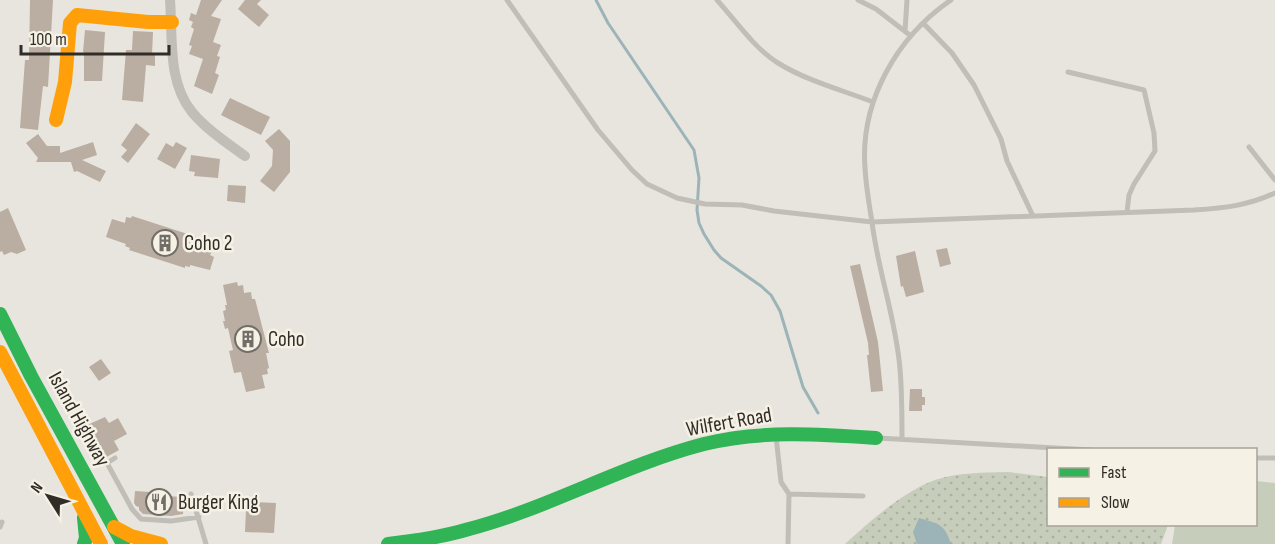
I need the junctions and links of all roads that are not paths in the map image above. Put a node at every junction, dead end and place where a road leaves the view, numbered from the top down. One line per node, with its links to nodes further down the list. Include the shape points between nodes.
1 (170, 0): 7 (street)
2 (507, 0): 20 (lane, via 598,130 647,184 677,198 705,204)
3 (717, 0): 12 (lane, via 777,62)
4 (858, 0): 9 (lane)
5 (907, 0): 9 (lane)
6 (951, 0): 8 (lane)
7 (172, 22): 13 (street, via 77,15 70,23 65,82); 15 (street, via 173,68 191,111)
8 (923, 23): 10 (lane); 19 (lane, via 952,53 974,85)
9 (905, 31): 10 (lane)
10 (911, 36): 12 (lane, via 884,76)
11 (1068, 72): 18 (lane, via 1144,90 1155,151 1134,183)
12 (873, 102): 20 (lane, via 865,166)
13 (56, 120)
14 (1249, 147): 16 (lane)
15 (245, 156)
16 (1274, 178)
17 (1275, 193): 18 (lane, via 1235,207)
18 (1127, 212): 19 (lane)
19 (1033, 216): 20 (lane)
20 (872, 222): 25 (lane, via 900,368)
21 (0, 314): 35 (street, Island Highway)
22 (0, 352): 33 (street, Island Highway)
23 (776, 434): 24 (street, Wilfert Road); 31 (lane, via 781,482); 41 (street, Wilfert Road, via 704,444 488,523)
24 (876, 438): 25 (lane, Wilfert Road)
25 (902, 439): 26 (lane, Wilfert Road)
26 (1057, 448)
27 (115, 458): 34 (lane, via 107,462 141,519 171,521)
28 (1257, 458): 29 (lane)
29 (1275, 458)
30 (191, 494): 34 (lane)
31 (789, 494): 32 (lane); 42 (lane)
32 (863, 496)
33 (83, 512): 36 (street); 37 (street, Island Highway)
34 (199, 517): 40 (lane)
35 (113, 526): 38 (street, Island Highway); 39 (street, via 131,536)
36 (84, 544)
37 (101, 544)
38 (123, 544)
39 (161, 544)
40 (206, 544)
41 (388, 544)
42 (788, 544)

